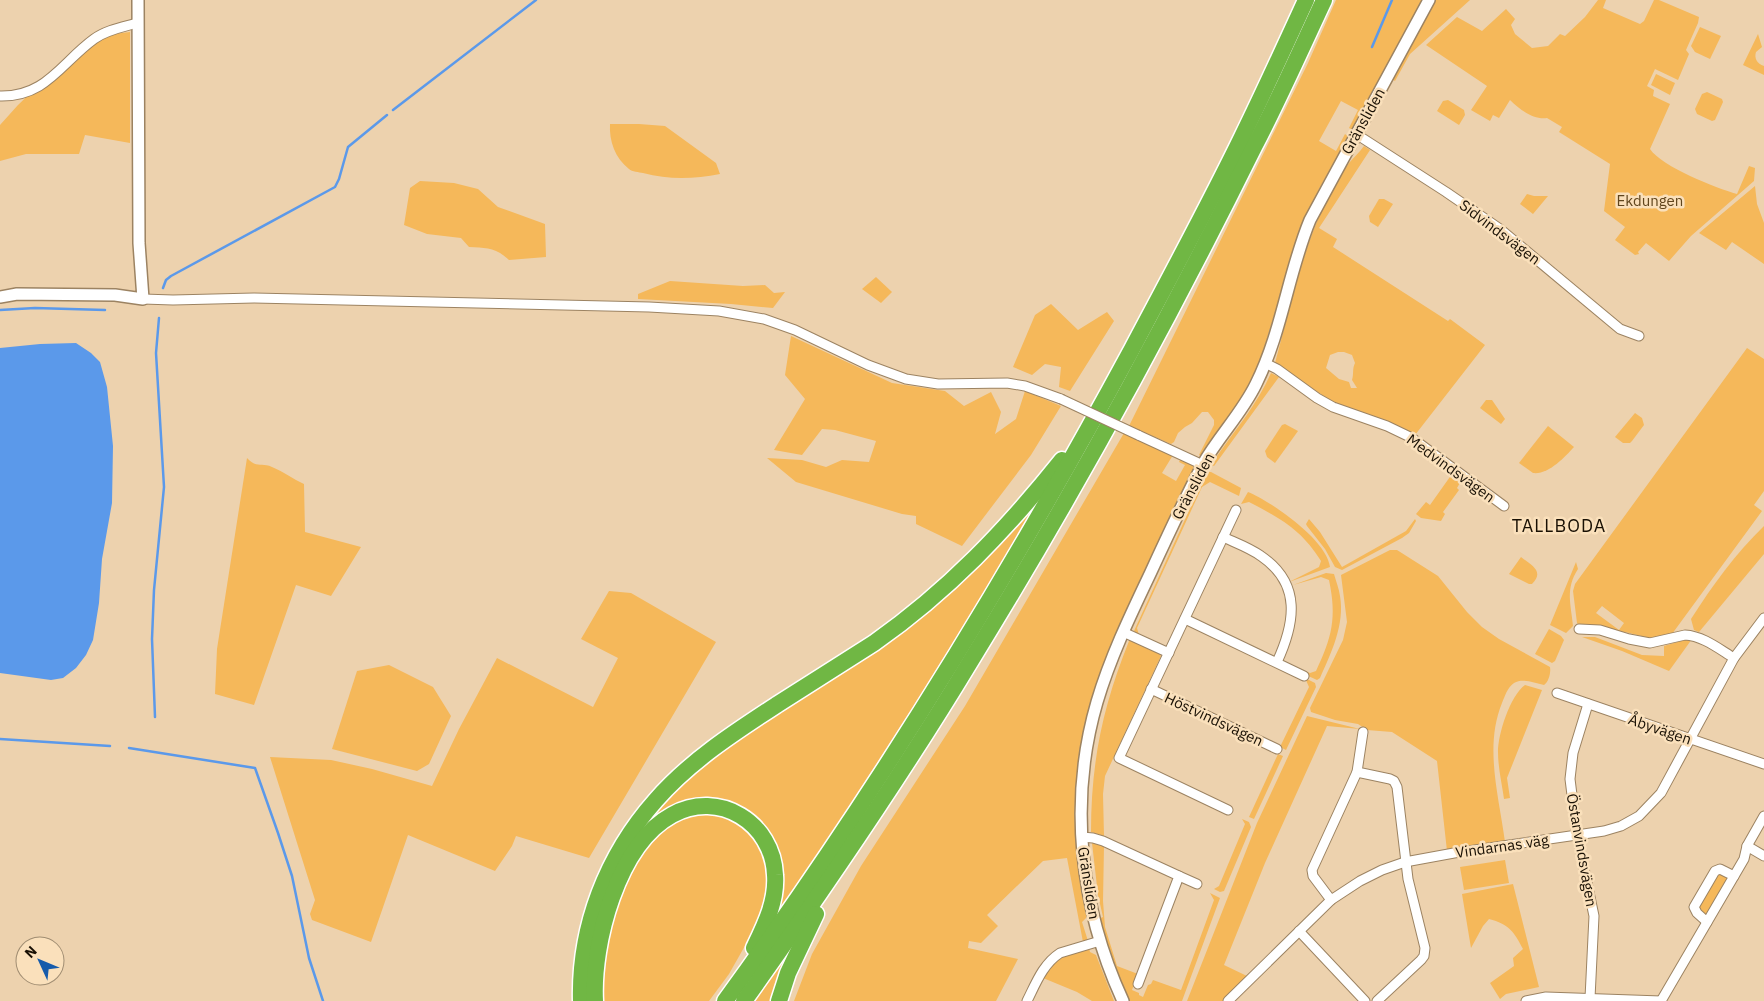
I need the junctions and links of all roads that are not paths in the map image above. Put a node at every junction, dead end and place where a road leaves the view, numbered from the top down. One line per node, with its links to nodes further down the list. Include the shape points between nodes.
1 (138, 0): 5 (street)
2 (1306, 0): 12 (highway, via 1237,147)
3 (1324, 0): 37 (highway, via 1197,260 1102,436 970,664)
4 (1429, 0): 7 (street, Gränsliden)
5 (138, 23): 6 (street, via 95,38 37,89 20,95); 9 (street, via 139,243)
6 (0, 96)
7 (1356, 134): 10 (street, Sidvindsvägen, via 1476,212 1620,329); 11 (street, Gränsliden, via 1303,236)
8 (0, 297): 9 (street, via 17,294 115,295)
9 (143, 299): 13 (street, bridge, via 264,298 650,306 719,311 764,319 795,330 868,365 906,379 938,384 1008,383 1025,386 1061,399)
10 (1639, 336)
11 (1265, 363): 13 (street, Gränsliden, via 1250,395); 14 (street, Medvindsvägen, via 1333,407 1412,438)
12 (1094, 418): 49 (highway, via 956,655); 51 (highway, via 1006,527 948,585 898,626 729,737 657,799 632,830 596,902 582,966)
13 (1203, 465): 20 (street, Gränsliden)
14 (1504, 506)
15 (1236, 510): 16 (street, Höstvindsvägen)
16 (1223, 537): 18 (street, Höstvindsvägen); 23 (street, via 1261,556 1286,585 1292,619)
17 (1764, 618): 22 (street, Vindarnas väg)
18 (1185, 619): 21 (street, Höstvindsvägen); 23 (street)
19 (1579, 629): 22 (street, via 1600,630 1650,643 1690,635)
20 (1123, 632): 21 (street); 36 (street, Gränsliden, via 1102,687 1090,733 1083,780)
21 (1169, 653): 25 (street, Höstvindsvägen)
22 (1734, 658): 29 (street, Vindarnas väg)
23 (1277, 662): 24 (street)
24 (1304, 676)
25 (1152, 689): 30 (street, Höstvindsvägen); 33 (street, Höstvindsvägen, via 1119,758)
26 (1557, 693): 27 (street, Åbyvägen)
27 (1588, 704): 29 (street, Åbyvägen); 35 (street, Östanvindsvägen, via 1571,766)
28 (1363, 732): 32 (street)
29 (1690, 739): 31 (street, Åbyvägen); 35 (street, Vindarnas väg, via 1661,793 1647,809 1613,829)
30 (1277, 748)
31 (1764, 764)
32 (1357, 772): 40 (street, via 1396,784); 44 (street, via 1312,870)
33 (1228, 810)
34 (1764, 816): 38 (street)
35 (1577, 835): 40 (street, Vindarnas väg); 50 (street, Östanvindsvägen, via 1594,916)
36 (1082, 837): 41 (street, via 1103,841); 47 (street, Gränsliden, via 1086,884)
37 (857, 839): 49 (highway); 53 (highway, via 802,941)
38 (1747, 846): 39 (street); 42 (street)
39 (1764, 856)
40 (1405, 862): 44 (street, Vindarnas väg, via 1360,881); 58 (street, via 1425,952 1421,960)
41 (1179, 876): 43 (street); 48 (street)
42 (1734, 876): 45 (street); 45 (street, via 1718,869 1696,904 1694,910)
43 (1197, 884)
44 (1331, 900): 46 (street, Vindarnas väg)
45 (1707, 922): 60 (street)
46 (1299, 930): 56 (street, Vindarnas väg); 57 (street)
47 (1100, 940): 54 (street, via 1055,956 1043,969); 55 (street, Gränsliden)
48 (1138, 984)
49 (734, 997): 52 (highway, via 771,906 775,866 766,841 749,821 724,808 702,806 688,808 658,824 644,838 629,862 613,895 602,931)
50 (1590, 998): 59 (street, via 1546,997); 60 (street)
51 (581, 1001)
52 (595, 1001)
53 (779, 1001)
54 (1027, 1001)
55 (1123, 1001)
56 (1229, 1001)
57 (1365, 1001)
58 (1377, 1001)
59 (1526, 1001)
60 (1661, 1001)

